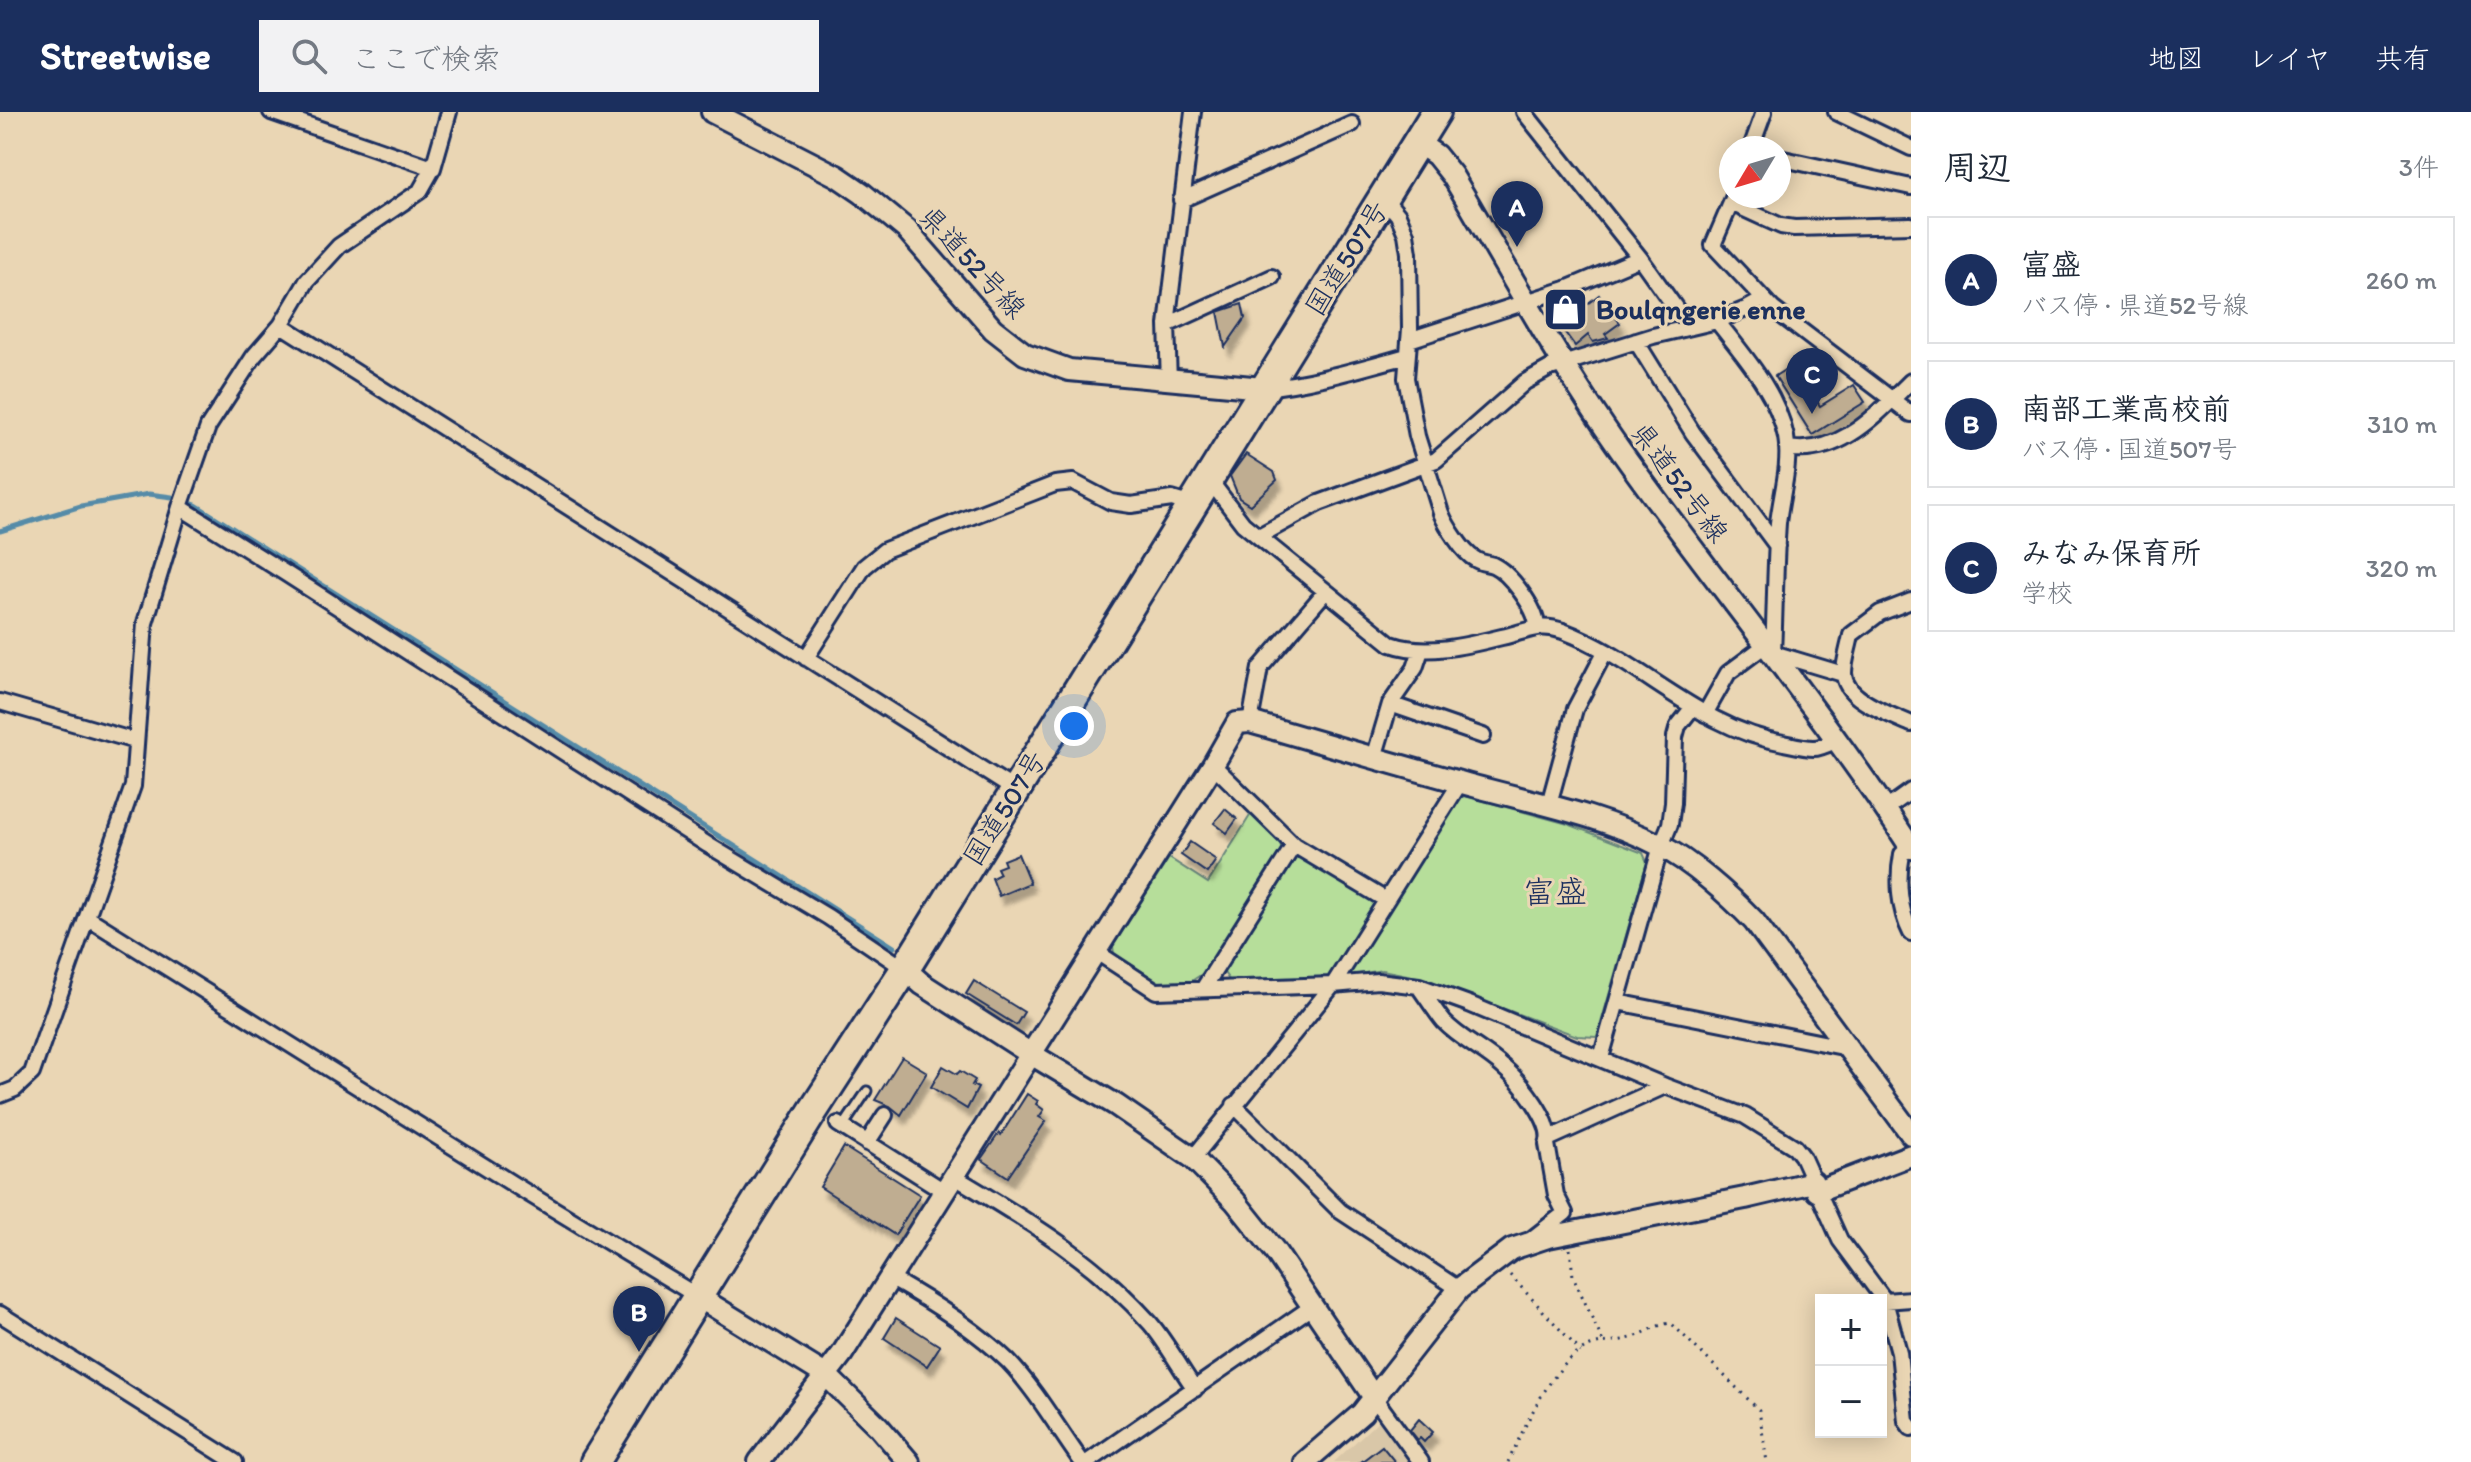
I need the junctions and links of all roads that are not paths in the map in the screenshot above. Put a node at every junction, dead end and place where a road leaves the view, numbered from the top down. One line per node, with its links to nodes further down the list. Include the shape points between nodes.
1 (271, 112): 14 (street)
2 (449, 112): 14 (street)
3 (712, 112): 33 (street, 県道52号線, via 862,193 907,230 993,329 1025,354 1069,370)
4 (1193, 112): 17 (street)
5 (1436, 112): 11 (highway, 国道507号)
6 (1524, 112): 21 (street)
7 (1764, 112): 10 (street)
8 (1836, 112): 12 (street)
9 (1352, 124): 17 (street)
10 (1755, 136)
11 (1418, 143): 16 (highway, 国道507号); 24 (street, 県道52号線, via 1452,175)
12 (1911, 148)
13 (1791, 161): 15 (street)
14 (433, 168): 26 (street, via 420,191 339,246 307,281)
15 (1911, 187)
16 (1384, 198): 29 (street, via 1406,234); 35 (highway, 国道507号)
17 (1181, 200): 27 (street)
18 (1729, 208): 23 (street, via 1713,245)
19 (1748, 208): 20 (street, via 1794,228)
20 (1911, 225)
21 (1640, 258): 24 (street); 28 (street)
22 (1272, 277): 27 (street)
23 (1764, 299): 25 (street); 36 (street)
24 (1527, 302): 29 (street); 32 (street, 県道52号線)
25 (1717, 321): 28 (street); 38 (street, via 1771,396)
26 (281, 325): 42 (street, via 208,427); 51 (street)
27 (1167, 325): 33 (street)
28 (1689, 327): 30 (street)
29 (1409, 340): 31 (street)
30 (1636, 341): 32 (street); 44 (street, via 1693,433)
31 (1407, 356): 35 (street); 39 (street, via 1406,378)
32 (1561, 363): 39 (street, via 1525,382); 48 (street, 県道52号線)
33 (1169, 381): 35 (street, 県道52号線)
34 (1911, 381): 36 (street)
35 (1263, 388): 40 (highway, 国道507号)
36 (1892, 400): 37 (street); 38 (street, via 1841,440 1801,450)
37 (1911, 414)
38 (1787, 448): 44 (street)
39 (1425, 466): 43 (street, via 1319,503); 47 (street, via 1445,521 1475,560 1506,575 1537,615)
40 (1208, 478): 41 (highway, 国道507号); 43 (street, via 1235,515)
41 (1192, 505): 51 (street, via 1172,499 1111,502 1073,482 1055,484 885,550 864,567); 64 (highway, 国道507号)
42 (180, 507): 60 (street, via 145,623); 75 (street)
43 (1259, 536): 45 (street)
44 (1777, 546): 48 (street)
45 (1326, 591): 49 (street, via 1391,644); 56 (street, via 1260,668)
46 (1911, 601): 52 (street, via 1880,613 1851,635)
47 (1537, 626): 49 (street); 50 (street, via 1564,631)
48 (1770, 648): 52 (street); 55 (street, via 1728,673); 59 (street, 県道52号線)
49 (1421, 650): 54 (street)
50 (1605, 652): 55 (street); 66 (street, via 1575,709)
51 (806, 658): 64 (street)
52 (1843, 674): 57 (street, via 1857,697)
53 (0, 702): 60 (street)
54 (1390, 704): 58 (street); 61 (street)
55 (1699, 710): 59 (street, via 1760,739 1815,748); 69 (street, via 1678,726 1673,803)
56 (1250, 722): 61 (street); 62 (street, via 1237,723)
57 (1911, 724)
58 (1483, 736)
59 (1837, 740): 67 (street, 県道52号線)
60 (135, 741): 72 (street, via 133,786)
61 (1374, 758): 63 (street)
62 (1213, 765): 68 (street); 74 (street)
63 (1460, 783): 66 (street); 71 (street)
64 (1015, 790): 75 (highway, 国道507号)
65 (1911, 791): 67 (street)
66 (1549, 804): 69 (street)
67 (1886, 809): 70 (street, 県道52号線)
68 (1294, 845): 71 (street); 78 (street)
69 (1661, 846): 79 (street); 80 (street, via 1731,897 1754,921)
70 (1911, 848): 73 (street, via 1902,854 1899,872 1902,910)
71 (1386, 900): 76 (street)
72 (88, 918): 85 (street, via 32,1073); 100 (street)
73 (1911, 933)
74 (1095, 951): 78 (street, via 1156,991); 81 (street)
75 (905, 969): 81 (street); 100 (highway, 国道507号)
76 (1333, 985): 77 (street, via 1378,981); 78 (street); 86 (street)
77 (1419, 986): 82 (street); 90 (street, via 1457,1034 1518,1082 1545,1121)
78 (1203, 989)
79 (1617, 1002): 80 (street); 82 (street)
80 (1848, 1048): 89 (street)
81 (1031, 1054): 93 (street); 94 (street)
82 (1601, 1058): 83 (street)
83 (1665, 1086): 90 (street); 95 (street, via 1745,1116 1795,1147)
84 (867, 1091): 88 (lane)
85 (0, 1095)
86 (1234, 1105): 93 (street); 98 (street, via 1340,1211)
87 (885, 1115): 91 (street)
88 (840, 1126): 91 (street)
89 (1911, 1134)
90 (1550, 1138): 96 (street, via 1554,1187 1565,1213)
91 (867, 1143): 94 (street)
92 (1911, 1155): 95 (street)
93 (1193, 1158): 103 (street, via 1235,1201)
94 (948, 1183): 97 (street); 107 (street, via 1071,1249 1152,1326)
95 (1815, 1187): 96 (street); 99 (street, via 1840,1240)
96 (1529, 1241): 98 (street, via 1495,1259)
97 (890, 1278): 106 (street); 114 (street, via 939,1307 1006,1359)
98 (1459, 1289): 108 (street)
99 (1880, 1294)
100 (697, 1296): 106 (street); 112 (highway, 国道507号)
101 (1911, 1299): 102 (street)
102 (1887, 1301)
103 (1313, 1306): 107 (street); 108 (street)
104 (1887, 1308): 109 (street)
105 (0, 1314): 111 (street)
106 (827, 1376): 110 (street); 113 (street)
107 (1195, 1389): 115 (street)
108 (1375, 1399): 116 (street); 117 (street)
109 (1911, 1428)
110 (765, 1460)
111 (235, 1462)
112 (595, 1462)
113 (909, 1462)
114 (1082, 1462)
115 (1088, 1462)
116 (1305, 1462)
117 (1421, 1462)

